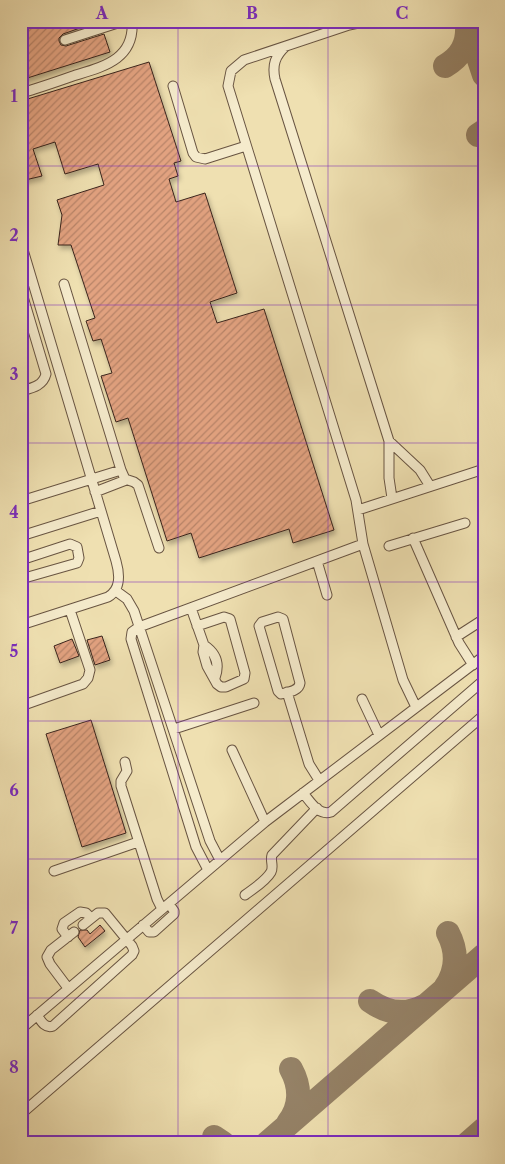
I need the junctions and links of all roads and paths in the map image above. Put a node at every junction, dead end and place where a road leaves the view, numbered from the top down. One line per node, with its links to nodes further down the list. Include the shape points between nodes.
1 (124, 21): 5 (lane)
2 (132, 21): 8 (lane, via 132,36 126,48 112,62)
3 (368, 21): 4 (lane)
4 (352, 23): 6 (lane)
5 (65, 40)
6 (286, 46): 9 (lane, via 244,60 228,78 229,93); 14 (lane, via 275,59 275,79)
7 (173, 86): 9 (lane, via 196,158 205,159)
8 (21, 93)
9 (246, 146): 23 (lane)
10 (21, 243): 17 (lane)
11 (64, 284): 16 (lane)
12 (21, 290): 13 (lane, via 46,374 39,385)
13 (21, 392)
14 (388, 441): 19 (lane, via 420,470); 21 (lane)
15 (484, 469): 19 (lane)
16 (120, 470): 17 (lane); 18 (lane)
17 (92, 479): 20 (lane); 22 (lane)
18 (126, 480): 20 (lane); 30 (lane, via 138,485)
19 (430, 486): 21 (lane)
20 (95, 492): 24 (lane)
21 (392, 498): 23 (lane)
22 (21, 501)
23 (358, 510): 28 (lane)
24 (101, 511): 26 (lane); 34 (lane, via 118,567)
25 (465, 523): 27 (lane)
26 (21, 536)
27 (413, 538): 29 (lane); 42 (lane)
28 (363, 544): 32 (lane); 50 (lane, via 403,680)
29 (389, 546)
30 (159, 548)
31 (21, 560): 33 (lane, via 70,544 77,547 80,558 77,562)
32 (317, 561): 35 (lane); 36 (lane)
33 (21, 579)
34 (116, 591): 37 (lane); 40 (lane, via 130,604)
35 (327, 595)
36 (191, 608): 40 (lane); 41 (lane)
37 (70, 610): 39 (lane); 49 (lane, via 90,670 88,678 83,684)
38 (484, 619): 42 (lane)
39 (21, 625)
40 (139, 626): 52 (lane); 63 (lane, via 132,632 131,639 196,847)
41 (197, 626): 41 (lane, via 224,617 231,620 245,673 242,680 224,687 219,685 215,678 216,659 204,645)
42 (456, 636): 44 (lane)
43 (484, 656): 44 (lane)
44 (473, 665): 50 (lane)
45 (484, 680): 58 (lane, via 333,810 326,813)
46 (287, 692): 46 (lane, via 298,688 300,683 280,617 262,622 259,627 278,691 282,694); 56 (lane, via 309,764)
47 (362, 699): 53 (lane)
48 (254, 703): 52 (lane)
49 (21, 706)
50 (416, 707): 53 (lane)
51 (484, 715): 72 (lane)
52 (174, 729): 61 (lane, via 210,840)
53 (378, 735): 56 (lane)
54 (232, 750): 59 (lane)
55 (125, 762): 60 (lane, via 127,771 121,786)
56 (319, 780): 57 (lane)
57 (302, 793): 58 (lane); 59 (lane)
58 (317, 808): 64 (lane, via 272,855 270,873)
59 (265, 822): 61 (lane)
60 (138, 842): 62 (lane); 65 (lane, via 156,899)
61 (220, 860): 63 (lane)
62 (54, 870)
63 (208, 870): 65 (lane)
64 (245, 896)
65 (166, 906): 68 (lane, via 174,914 154,932 149,932 143,925)
66 (91, 918): 67 (lane); 68 (lane, via 100,912 105,913); 69 (lane, via 80,912 64,923 62,929 71,934 50,950 47,957)
67 (83, 925)
68 (126, 939): 69 (lane); 70 (lane, via 133,948 132,955 53,1026 45,1026)
69 (68, 988): 70 (lane)
70 (36, 1016): 71 (lane)
71 (21, 1029)
72 (21, 1114)

